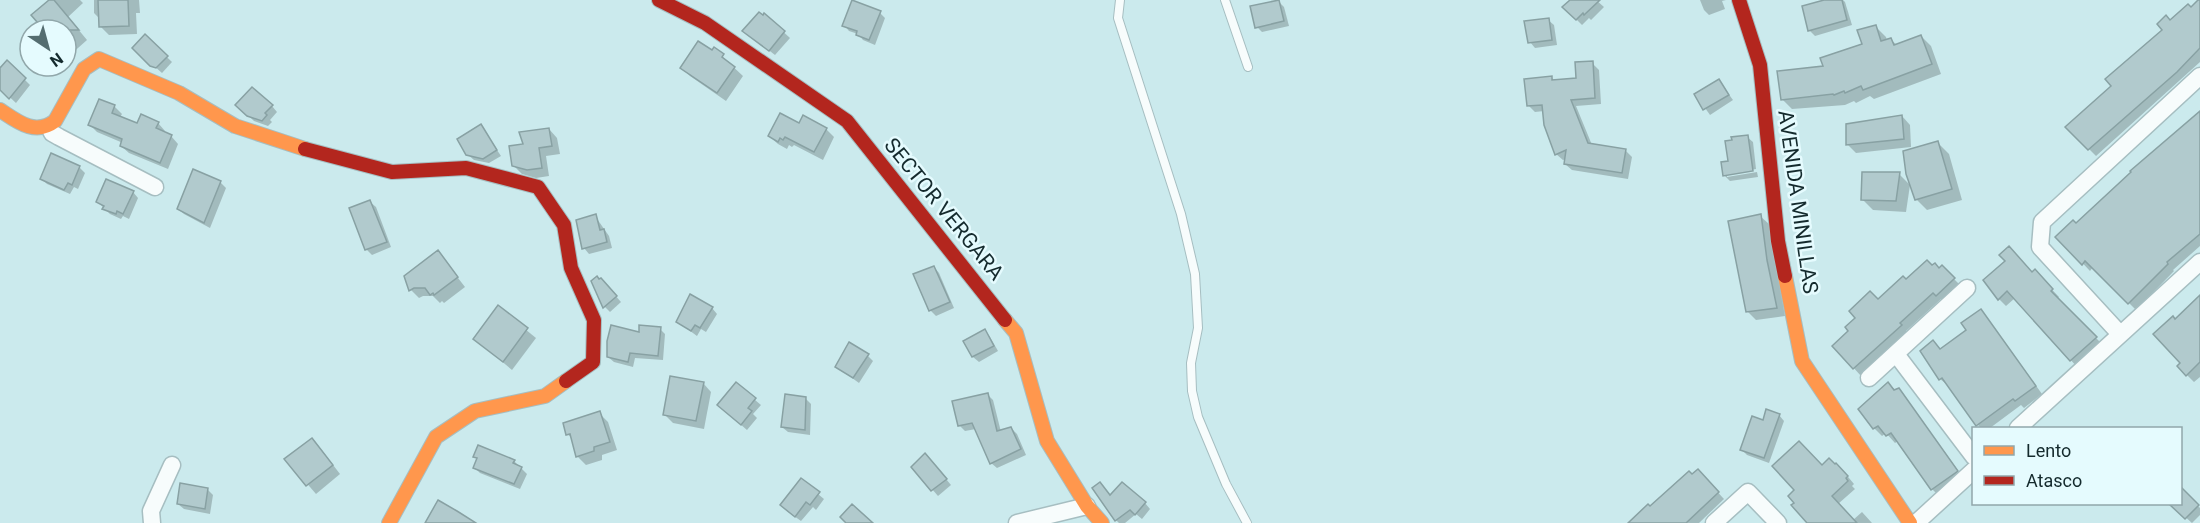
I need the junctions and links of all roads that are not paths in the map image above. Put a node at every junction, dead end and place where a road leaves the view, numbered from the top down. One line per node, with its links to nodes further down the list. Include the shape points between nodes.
1 (659, 0): 19 (street, SECTOR VERGARA, via 705,23 847,121 1016,333 1047,441)
2 (1120, 0): 24 (lane, via 1118,18 1181,214 1195,274 1198,328 1191,363 1198,417)
3 (1225, 0): 5 (lane)
4 (1739, 0): 27 (street, AVENIDA MINILLAS, via 1760,65 1778,241 1802,361)
5 (1248, 67)
6 (2200, 76): 12 (street, via 2042,222 2040,247)
7 (0, 110): 8 (street, via 32,129)
8 (49, 127): 9 (street, via 59,137); 21 (street, via 84,69 99,59 178,93 235,126 280,142 392,172 466,168 538,186 564,225 571,268 594,320 593,362 545,396 475,411 436,437)
9 (155, 187)
10 (2200, 262): 12 (street)
11 (1967, 288): 13 (street)
12 (2120, 334): 15 (street)
13 (1896, 354): 14 (street); 16 (street)
14 (1869, 378)
15 (2021, 427)
16 (1972, 453)
17 (172, 465): 20 (street, via 151,511)
18 (1972, 472): 28 (street)
19 (1087, 506): 22 (street); 23 (street, SECTOR VERGARA)
20 (152, 523)
21 (389, 523)
22 (1017, 523)
23 (1102, 523)
24 (1247, 523)
25 (1714, 523): 26 (street, via 1748,492)
26 (1778, 523)
27 (1910, 523)
28 (1916, 523)

